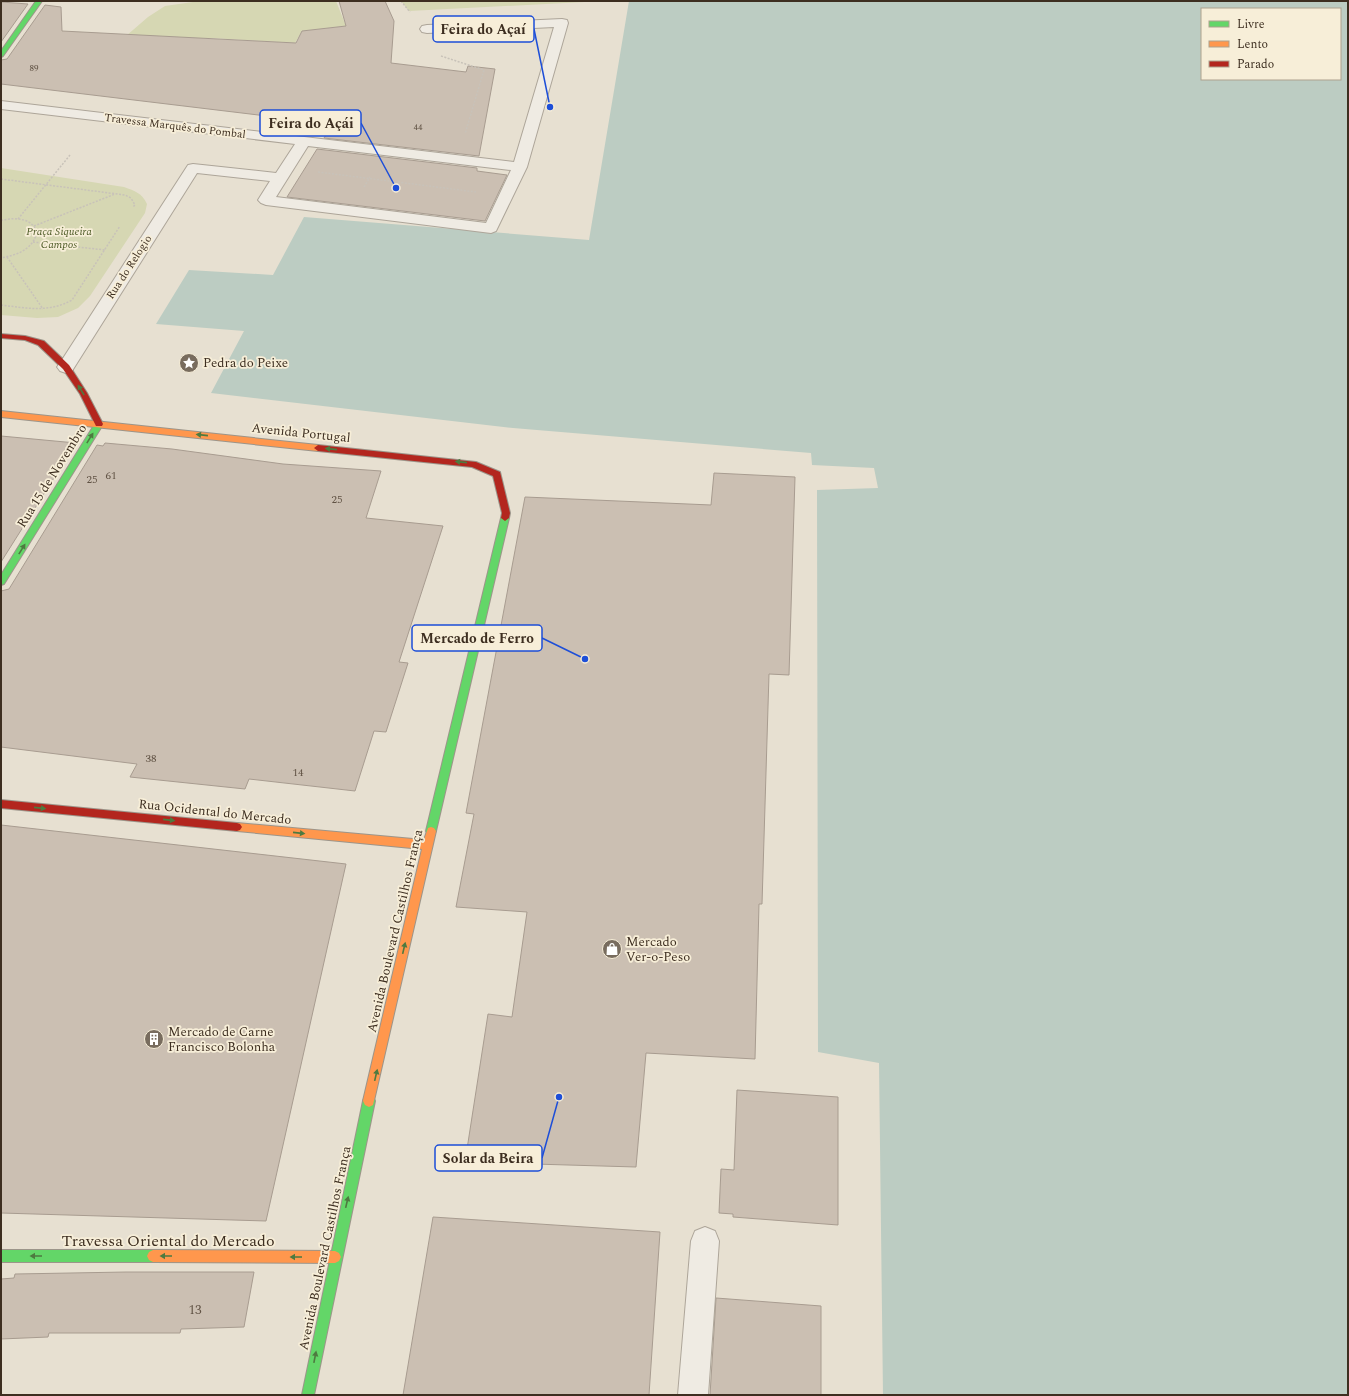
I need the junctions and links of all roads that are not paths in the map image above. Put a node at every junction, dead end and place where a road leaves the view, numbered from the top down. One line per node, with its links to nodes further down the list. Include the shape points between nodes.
1 (39, 1): 3 (main road)
2 (427, 29): 6 (lane, via 562,23)
3 (1, 55)
4 (1, 105): 5 (lane, Travessa Marquês do Pombal)
5 (304, 141): 6 (lane, Travessa Marquês do Pombal); 7 (lane)
6 (520, 167): 7 (lane, via 491,228 266,200)
7 (284, 173): 9 (lane, Rua do Relogio, via 193,168)
8 (1, 336): 9 (main road, via 25,338 41,343)
9 (66, 367): 11 (main road, one-way to 9, via 83,392)
10 (1, 414): 11 (main road, Avenida Portugal)
11 (99, 424): 12 (main road, Avenida Portugal, one-way to 11, via 473,464); 13 (main road, Rua 15 de Novembro, one-way to 11)
12 (497, 474): 15 (main road, Avenida Boulevard Castilhos França, via 506,513)
13 (1, 582)
14 (1, 804): 15 (main road, Rua Ocidental do Mercado, one-way to 15)
15 (427, 845): 18 (main road, Avenida Boulevard Castilhos França, one-way to 15)
16 (705, 1240): 20 (lane)
17 (1, 1256): 18 (main road, Travessa Oriental do Mercado, one-way to 17)
18 (335, 1257): 19 (main road, Avenida Boulevard Castilhos França, one-way to 18)
19 (308, 1395)
20 (693, 1395)

